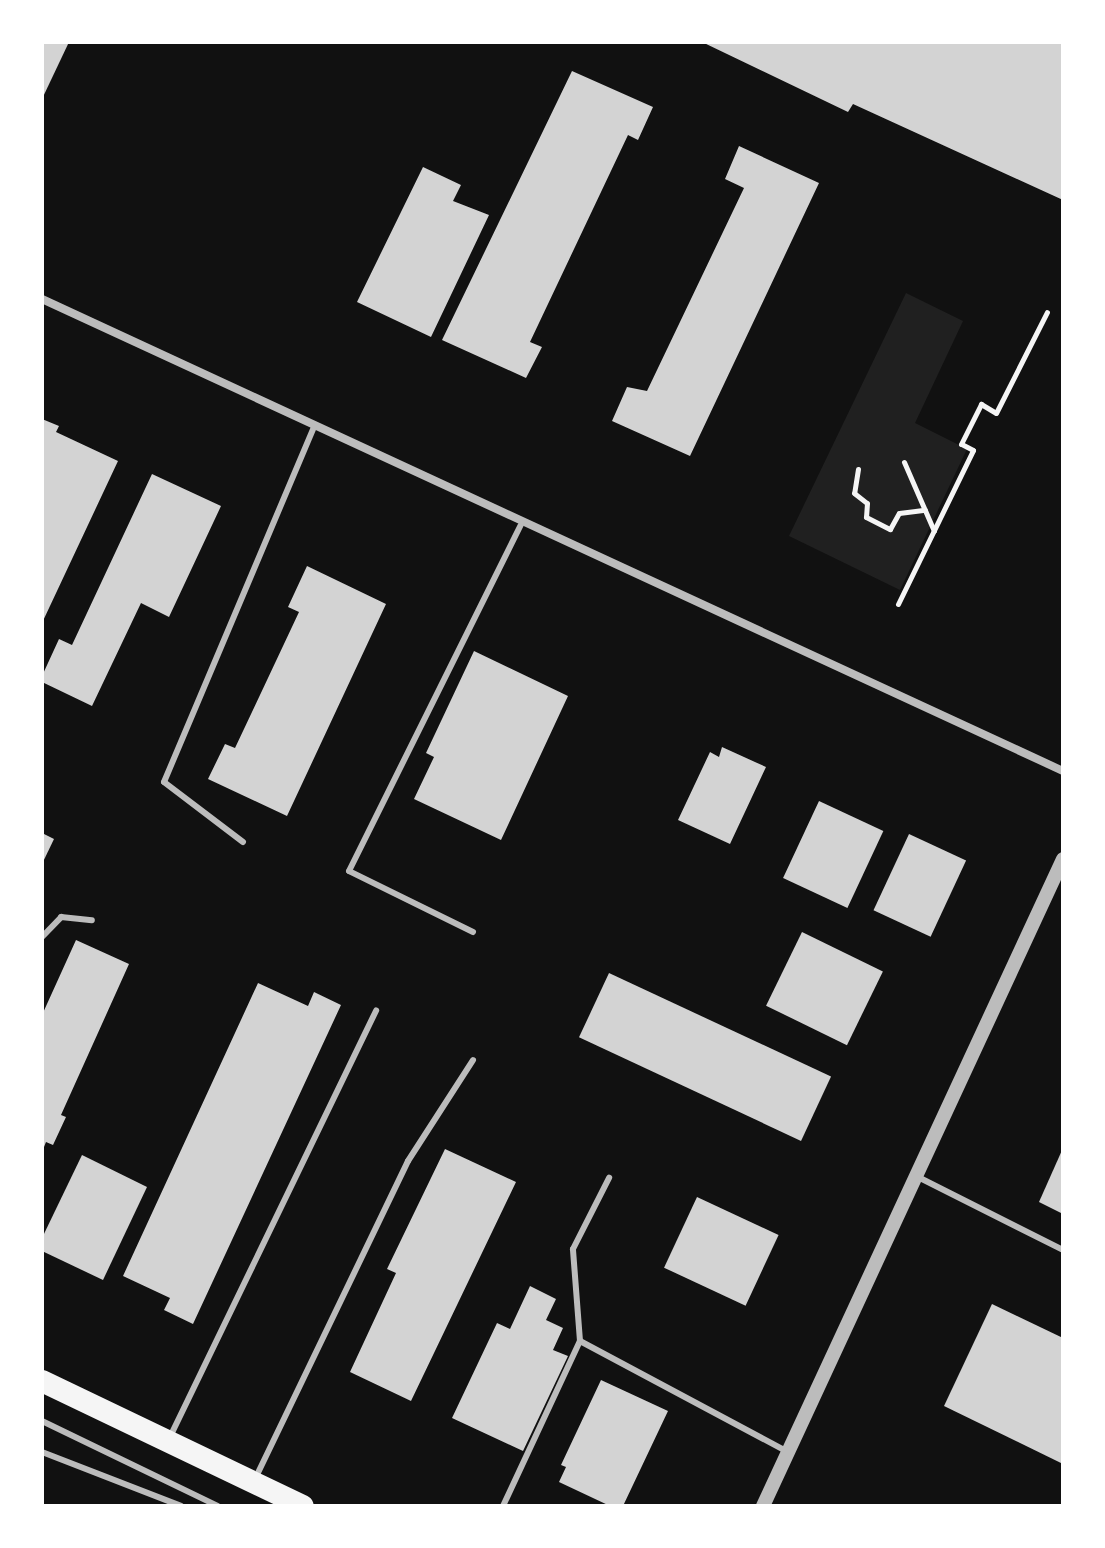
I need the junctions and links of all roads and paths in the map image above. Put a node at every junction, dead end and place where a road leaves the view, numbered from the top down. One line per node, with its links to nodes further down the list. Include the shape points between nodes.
1 (42, 299): 3 (street)
2 (1047, 312): 8 (path, via 996,413 981,404 961,444 973,450)
3 (314, 427): 7 (street); 11 (lane, via 164,782)
4 (904, 462): 6 (path)
5 (858, 469): 6 (path, via 854,493 867,503 866,517 890,529 899,513)
6 (925, 510): 8 (path)
7 (521, 525): 10 (street); 14 (lane, via 349,871)
8 (934, 531): 9 (path)
9 (898, 604)
10 (1063, 771)
11 (243, 842)
12 (1063, 859): 18 (street)
13 (92, 920): 15 (lane, via 61,917)
14 (473, 932)
15 (42, 937)
16 (376, 1010): 24 (lane)
17 (473, 1060): 27 (lane, via 408,1161)
18 (916, 1176): 20 (lane); 26 (street)
19 (609, 1178): 21 (lane, via 573,1249)
20 (1063, 1250)
21 (580, 1341): 26 (lane); 31 (lane)
22 (42, 1381): 24 (highway)
23 (42, 1421): 29 (lane)
24 (168, 1442): 27 (highway)
25 (42, 1452): 28 (lane)
26 (788, 1452): 32 (street)
27 (254, 1483): 30 (highway)
28 (181, 1506)
29 (218, 1506)
30 (303, 1506)
31 (503, 1506)
32 (763, 1506)

